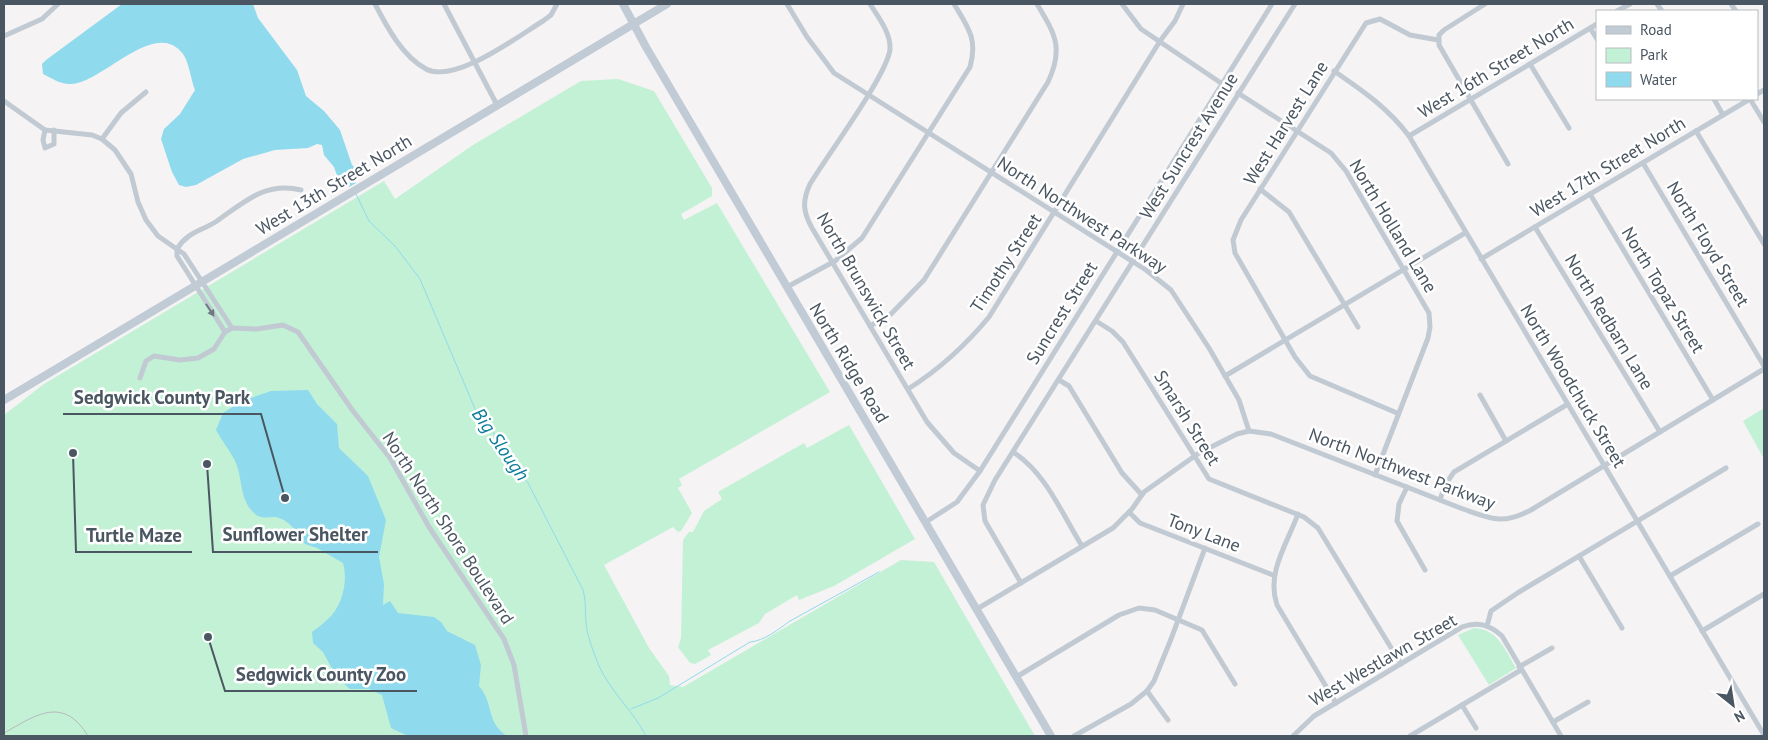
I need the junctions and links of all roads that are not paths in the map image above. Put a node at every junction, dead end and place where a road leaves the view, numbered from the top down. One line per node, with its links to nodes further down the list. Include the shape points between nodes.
1 (58, 4): 22 (street, via 42,20)
2 (375, 4): 26 (street, via 394,38 427,70 449,73)
3 (444, 4): 26 (street)
4 (557, 4): 26 (street, via 543,21)
5 (622, 4): 19 (main road, North Ridge Road)
6 (667, 4): 19 (main road, West 13th Street North)
7 (787, 4): 32 (street, North Northwest Parkway, via 834,73)
8 (870, 4): 32 (street, North Brunswick Street, via 890,41 890,50)
9 (954, 4): 46 (street, via 969,28 974,42 973,56 970,67)
10 (1037, 4): 51 (street, via 1054,33 1057,53 1054,69)
11 (1122, 4): 25 (street, via 1141,28)
12 (1183, 4): 25 (street, Timothy Street)
13 (1272, 4): 29 (street, Suncrest Street)
14 (1295, 4): 31 (street, West Suncrest Avenue)
15 (1485, 4): 24 (street, via 1449,25)
16 (1616, 4): 18 (street)
17 (1630, 4): 18 (street)
18 (1619, 10)
19 (633, 23): 38 (main road, West 13th Street North); 67 (main road, North Ridge Road)
20 (1596, 25): 21 (street, West 16th Street North)
21 (1590, 28): 23 (street); 27 (street, West 16th Street North)
22 (4, 36)
23 (1596, 37)
24 (1438, 40): 28 (street, West Harvest Lane, via 1410,34 1380,18 1372,20 1362,27); 33 (street, via 1441,52)
25 (1160, 41): 29 (street); 55 (street, Timothy Street)
26 (475, 61): 38 (street)
27 (1530, 64): 33 (street, West 16th Street North); 41 (street)
28 (1334, 71): 44 (street, West Harvest Lane); 47 (street, North Woodchuck Street, via 1389,111)
29 (1221, 83): 60 (street, Suncrest Street)
30 (146, 92): 48 (street, via 121,113)
31 (1238, 93): 44 (street, North Holland Lane); 63 (street, West Suncrest Avenue)
32 (867, 95): 46 (street, North Northwest Parkway); 62 (street, North Brunswick Street, via 805,194 806,218)
33 (1470, 100): 47 (street, West 16th Street North); 50 (street)
34 (1715, 100): 39 (street)
35 (1748, 100): 39 (street, West 17th Street North)
36 (1751, 100): 40 (street)
37 (4, 102): 42 (street)
38 (497, 105): 65 (main road, West 13th Street North)
39 (1723, 115): 45 (street, West 17th Street North)
40 (1764, 122)
41 (1569, 128)
42 (45, 130): 43 (street); 43 (street, via 45,148 54,144)
43 (54, 130): 48 (street, via 92,134)
44 (1297, 130): 52 (street, West Harvest Lane); 64 (street, North Holland Lane, via 1331,153 1346,171)
45 (1696, 131): 49 (street, West 17th Street North); 58 (street)
46 (928, 134): 51 (street, North Northwest Parkway); 62 (street, via 862,238)
47 (1409, 136): 57 (street, North Woodchuck Street)
48 (102, 139): 59 (street, via 127,165 146,220 158,236)
49 (1643, 163): 54 (street, West 17th Street North); 75 (street, North Floyd Street)
50 (1508, 164)
51 (991, 174): 55 (street, North Northwest Parkway); 70 (street, via 924,280 891,314)
52 (1260, 189): 68 (street, via 1289,212); 74 (street, West Harvest Lane, via 1235,230 1234,247 1247,276)
53 (301, 190): 59 (street, via 278,188 249,197 216,222 187,236)
54 (1590, 194): 56 (street, West 17th Street North); 82 (street, North Topaz Street)
55 (1054, 213): 60 (street, North Northwest Parkway); 79 (street, Timothy Street, via 977,332 932,374)
56 (1535, 227): 61 (street, West 17th Street North); 86 (street, North Redbarn Lane)
57 (1465, 233): 61 (street, North Woodchuck Street); 64 (street)
58 (1764, 244)
59 (177, 249): 65 (street); 66 (street, via 177,256)
60 (1116, 252): 63 (street, North Northwest Parkway); 92 (street, Suncrest Street)
61 (1481, 259): 83 (street, North Woodchuck Street)
62 (832, 262): 67 (street); 70 (street, North Brunswick Street)
63 (1133, 262): 69 (street, West Suncrest Avenue); 76 (street, North Northwest Parkway, via 1172,290)
64 (1404, 269): 68 (street); 84 (street, North Holland Lane, via 1429,313 1430,328)
65 (203, 282): 66 (main road, West 13th Street North); 72 (street)
66 (195, 287): 73 (street, one-way to 73); 81 (main road, West 13th Street North)
67 (787, 287): 100 (main road, North Ridge Road)
68 (1345, 305): 71 (street); 74 (street)
69 (1096, 321): 78 (street, West Suncrest Avenue); 89 (street, Smarsh Street, via 1123,342)
70 (870, 326): 79 (street, North Brunswick Street)
71 (1358, 327)
72 (232, 328): 73 (street); 128 (street, North North Shore Boulevard, via 257,329 278,324 295,329 390,458 429,527 507,645 514,665)
73 (225, 332): 77 (street, via 214,349 198,358 180,360 154,356 146,361)
74 (1285, 340): 76 (street); 84 (street, via 1310,376)
75 (1764, 367): 82 (street)
76 (1225, 376): 85 (street, North Northwest Parkway, via 1239,400)
77 (140, 378)
78 (1059, 380): 88 (street, West Suncrest Avenue); 95 (street, via 1069,386 1122,473)
79 (908, 389): 92 (street, North Brunswick Street, via 927,422 948,447)
80 (1480, 395): 87 (street)
81 (4, 400)
82 (1713, 400): 86 (street)
83 (1568, 404): 87 (street); 90 (street, North Woodchuck Street)
84 (1397, 413): 93 (street, North Holland Lane)
85 (1250, 431): 89 (street, via 1226,439); 93 (street, North Northwest Parkway, via 1271,434)
86 (1660, 432): 90 (street)
87 (1506, 441): 96 (street, via 1454,472)
88 (1013, 452): 102 (street, via 1029,462 1043,481); 108 (street, West Suncrest Avenue, via 983,505 985,521)
89 (1193, 457): 95 (street); 98 (street, Smarsh Street, via 1209,479)
90 (1604, 466): 96 (street, North Northwest Parkway, via 1531,510 1504,520 1494,520); 99 (street, North Woodchuck Street)
91 (1726, 468): 99 (street, West Westlawn Street)
92 (980, 471): 100 (street, Suncrest Street, via 956,502)
93 (1375, 475): 94 (street, North Northwest Parkway)
94 (1407, 487): 96 (street, North Northwest Parkway); 105 (street, via 1398,520)
95 (1142, 495): 97 (street)
96 (1440, 500)
97 (1129, 512): 102 (street, via 1113,528); 103 (street, Tony Lane, via 1140,523)
98 (1298, 514): 106 (street); 116 (street, Smarsh Street, via 1318,528)
99 (1637, 521): 104 (street, West Westlawn Street); 107 (street, North Woodchuck Street)
100 (926, 522): 110 (main road, North Ridge Road)
101 (1758, 524): 107 (street)
102 (1082, 546): 108 (street)
103 (1205, 548): 106 (street, Tony Lane); 111 (street)
104 (1578, 556): 112 (street, West Westlawn Street, via 1491,611); 113 (street)
105 (1425, 570)
106 (1273, 575): 122 (street, via 1272,592 1276,605)
107 (1670, 576): 114 (street, North Woodchuck Street)
108 (1021, 583): 110 (street)
109 (1764, 594): 114 (street)
110 (977, 609): 118 (main road, North Ridge Road)
111 (1178, 620): 118 (street, via 1155,610 1129,610); 119 (street, via 1202,630); 120 (street)
112 (1487, 626): 116 (street, West Westlawn Street, via 1473,624 1462,628); 117 (street, via 1502,636)
113 (1622, 628)
114 (1702, 631): 127 (street, North Woodchuck Street)
115 (1552, 648): 117 (street)
116 (1401, 664): 122 (street, West Westlawn Street)
117 (1520, 668): 123 (street); 125 (street)
118 (1018, 676): 129 (main road, North Ridge Road)
119 (1235, 684)
120 (1147, 691): 124 (street); 130 (street, via 1131,704)
121 (1588, 702): 125 (street)
122 (1336, 703): 131 (street, West Westlawn Street, via 1308,720)
123 (1462, 705): 126 (street); 132 (street)
124 (1168, 720)
125 (1552, 722): 133 (street)
126 (1476, 728)
127 (1764, 735)
128 (526, 736)
129 (1051, 736)
130 (1074, 736)
131 (1293, 736)
132 (1410, 736)
133 (1561, 736)

